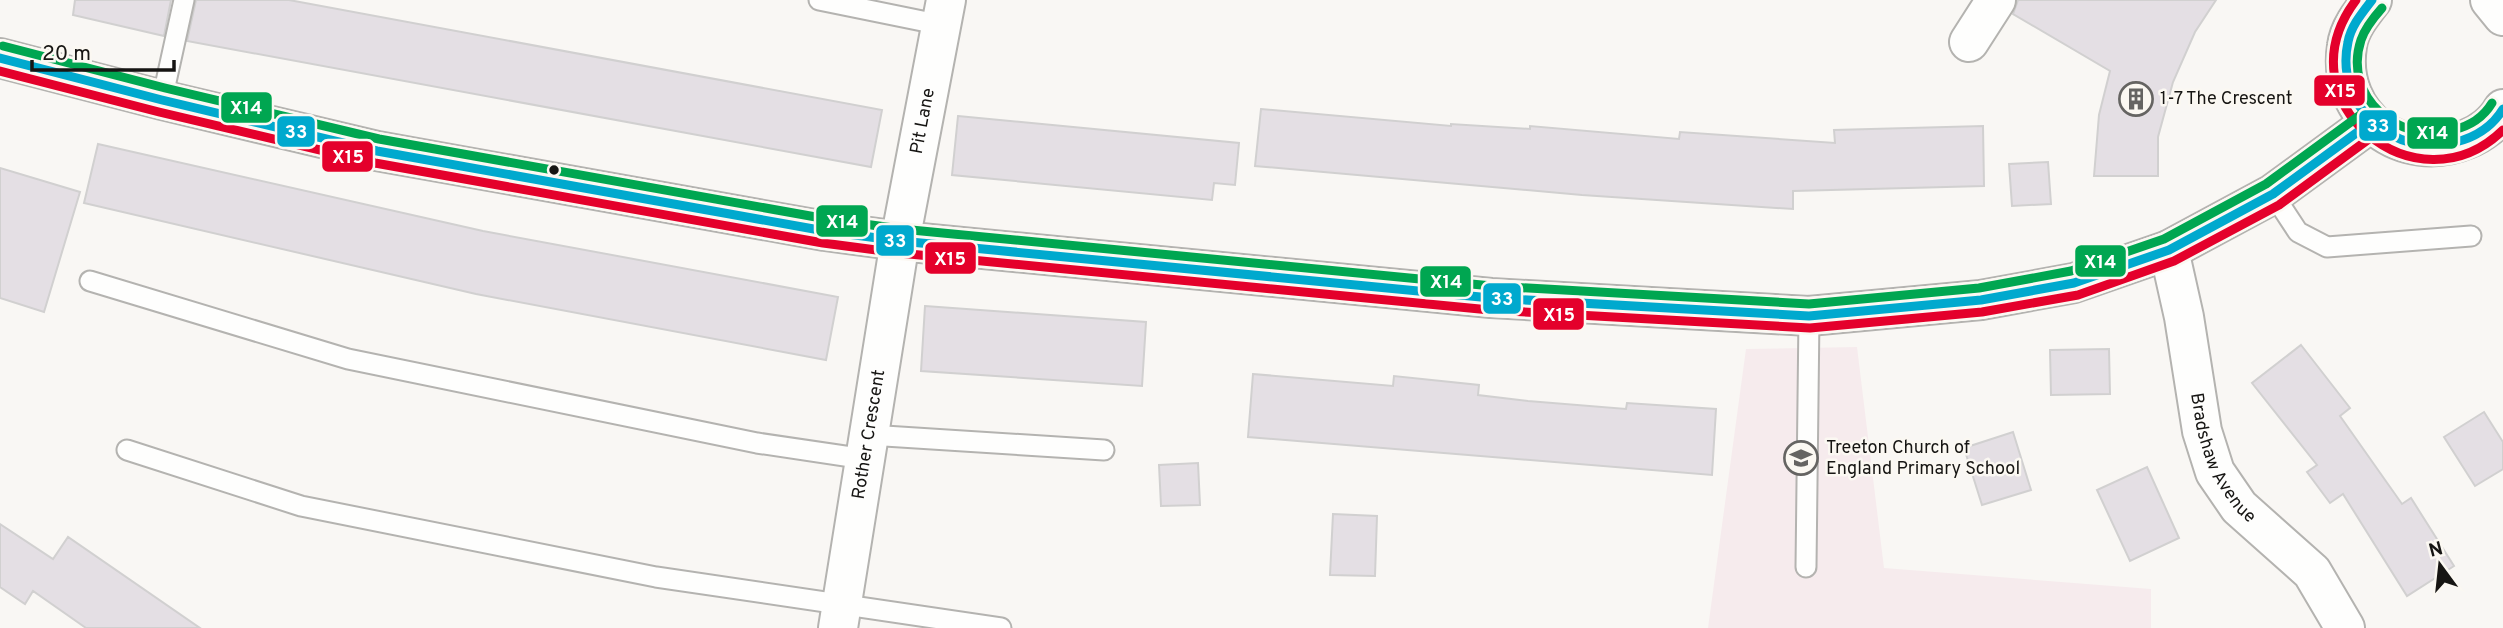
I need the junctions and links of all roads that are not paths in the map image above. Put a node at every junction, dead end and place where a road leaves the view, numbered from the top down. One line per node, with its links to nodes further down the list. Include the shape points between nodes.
1 (184, 0): 10 (lane)
2 (819, 0): 6 (lane)
3 (1996, 0): 8 (street)
4 (2490, 0): 7 (street)
5 (2359, 6): 11 (street, via 2347,45 2345,73 2354,100)
6 (944, 13): 15 (street, Pit Lane)
7 (2503, 16)
8 (1969, 42)
9 (0, 58): 10 (street)
10 (162, 100): 15 (street, via 377,151)
11 (2370, 123): 12 (street, via 2394,140 2422,148 2452,146); 13 (street)
12 (2495, 129)
13 (2273, 194): 14 (lane, via 2298,232 2326,247); 16 (street)
14 (2471, 236)
15 (900, 241): 18 (street, via 1491,298); 19 (street, Rother Crescent)
16 (2169, 250): 18 (street, via 2074,283 1981,300); 25 (street, Bradshaw Avenue, via 2202,431 2216,472 2239,508 2312,572)
17 (90, 281): 19 (lane, via 348,359 757,443)
18 (1809, 316): 22 (lane)
19 (867, 447): 21 (lane); 23 (street, Rother Crescent)
20 (127, 450): 23 (lane, via 301,506)
21 (1104, 450)
22 (1806, 567)
23 (839, 616): 24 (lane)
24 (1001, 628)
25 (2346, 628)

